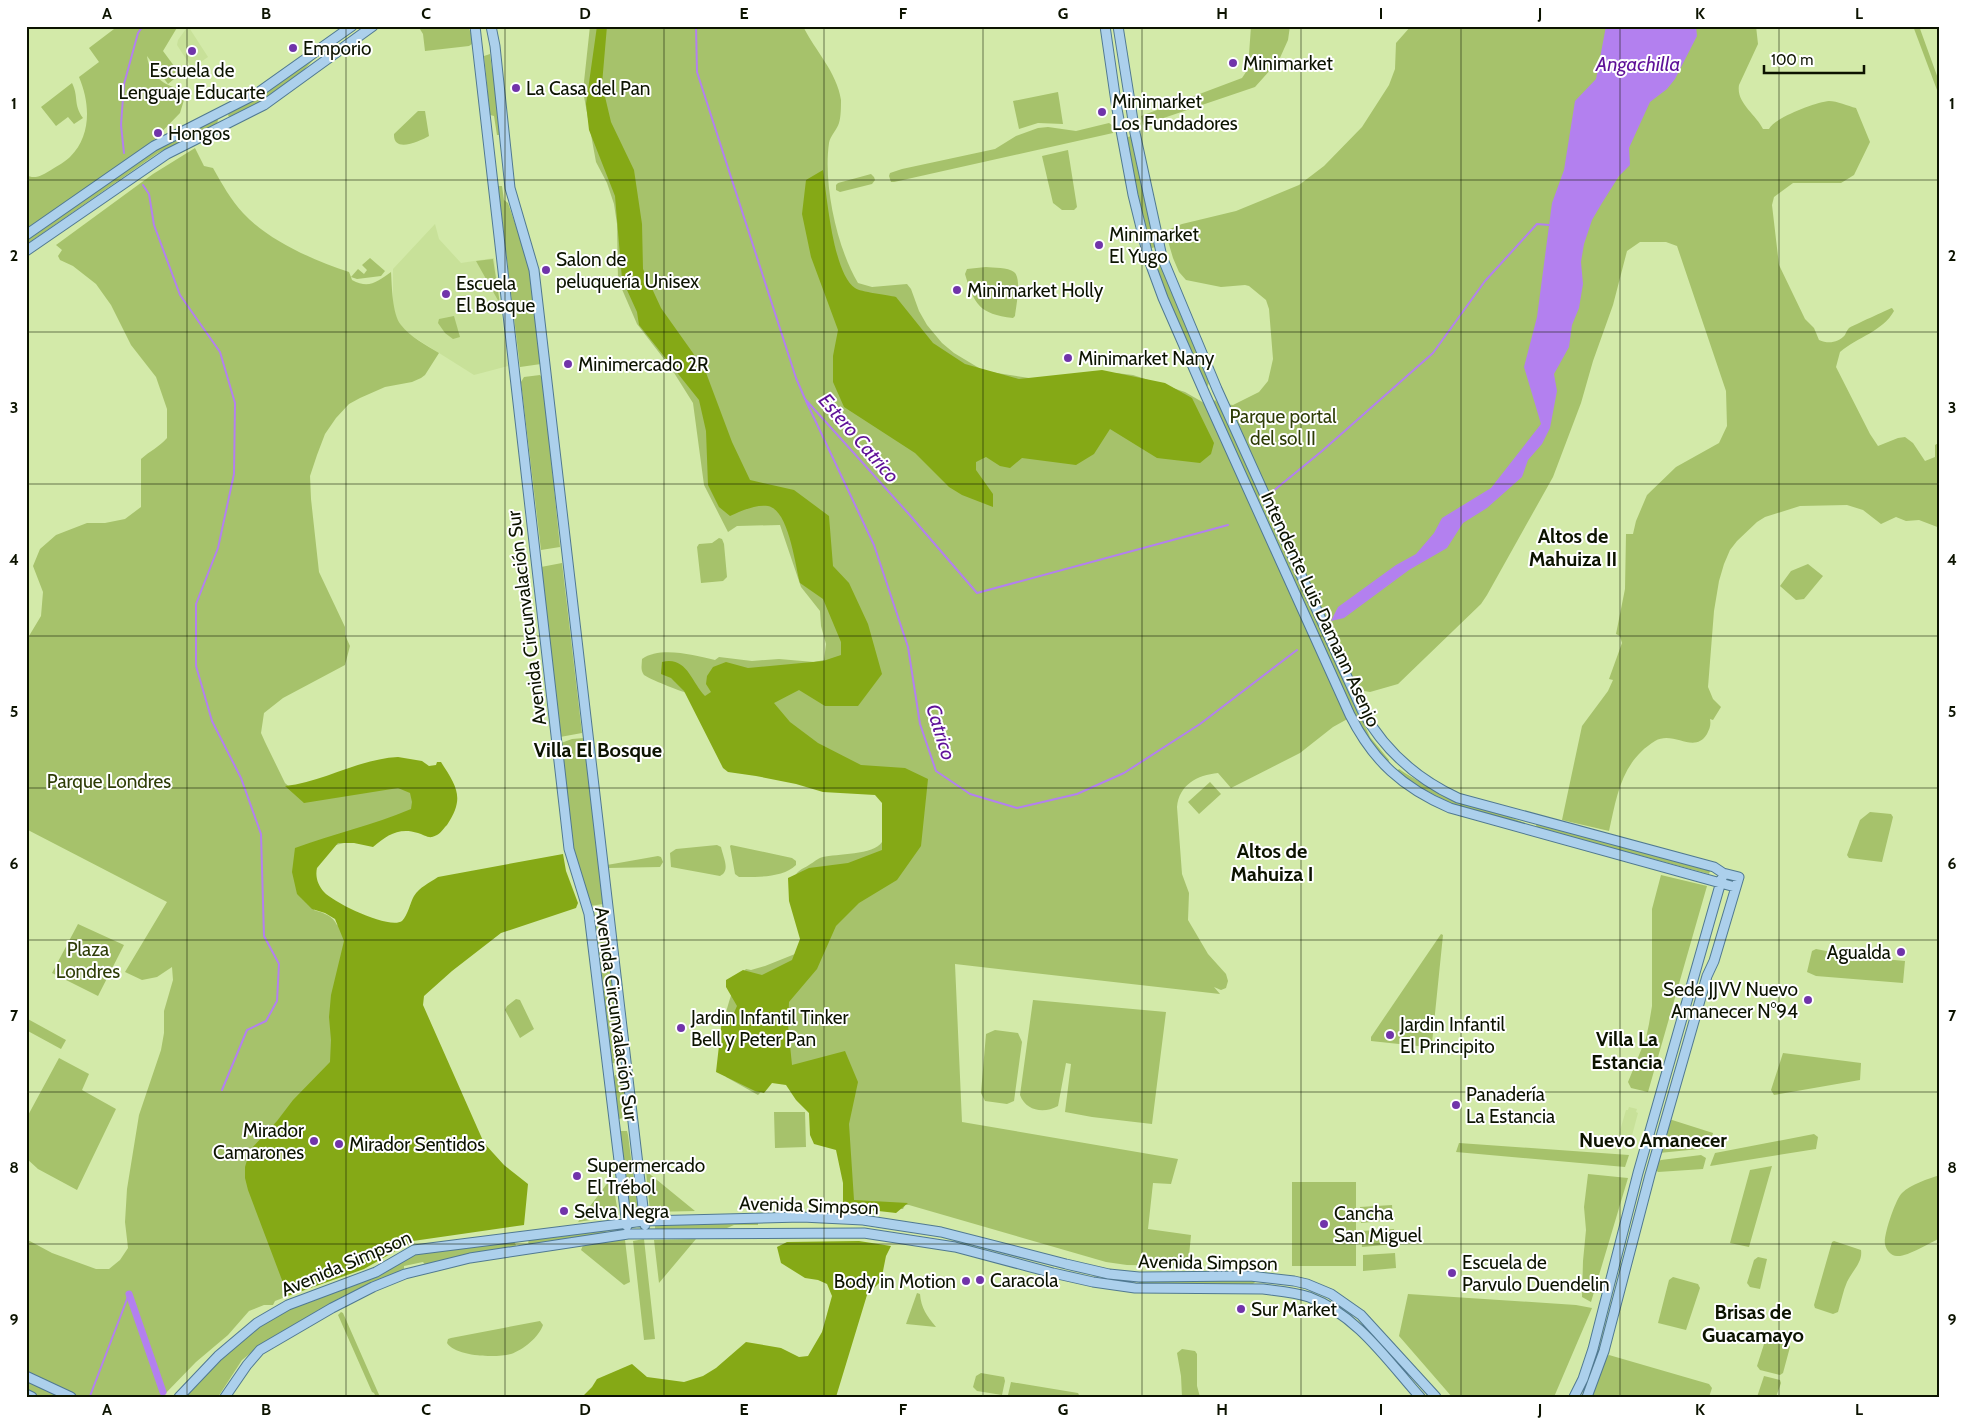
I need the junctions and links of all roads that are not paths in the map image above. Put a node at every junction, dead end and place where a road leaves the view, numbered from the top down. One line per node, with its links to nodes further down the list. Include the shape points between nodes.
1 (352, 26): 7 (main road, via 256,94 154,146)
2 (373, 26): 8 (main road, via 264,105 167,154)
3 (475, 26): 14 (main road, Avenida Circunvalación Sur, via 569,849 589,914)
4 (491, 26): 13 (main road, Avenida Circunvalación Sur, via 510,188 534,270)
5 (1106, 26): 10 (main road, Intendente Luis Damann Asenjo, via 1119,118 1149,260 1205,394 1350,715 1369,746 1393,774 1450,808)
6 (1118, 26): 9 (main road, Intendente Luis Damann Asenjo, via 1135,130 1161,253 1223,402 1362,710 1382,740 1426,781 1458,798 1705,864)
7 (26, 235)
8 (26, 251)
9 (1724, 873): 10 (main road); 11 (main road, Intendente Luis Damann Asenjo, via 1739,877)
10 (1721, 884): 11 (main road, Intendente Luis Damann Asenjo); 30 (main road, via 1638,1173 1593,1349)
11 (1735, 888): 31 (main road, via 1650,1175 1604,1351)
12 (802, 1217): 13 (main road, Avenida Simpson); 15 (main road); 18 (main road, Avenida Simpson, via 863,1220 942,1232 1066,1264)
13 (644, 1221): 14 (main road, Avenida Simpson); 16 (main road, Avenida Circunvalación Sur)
14 (627, 1222): 17 (main road, Avenida Circunvalación Sur); 26 (main road, Avenida Simpson, via 425,1247 409,1252 376,1272 288,1305 256,1323 218,1356)
15 (799, 1232): 16 (main road, Avenida Simpson); 20 (main road, Avenida Simpson, via 864,1233 940,1244 1053,1273)
16 (646, 1233): 17 (main road, Avenida Simpson)
17 (628, 1234): 27 (main road, Avenida Simpson, via 470,1258 405,1274 332,1308 260,1350)
18 (1132, 1276): 19 (main road, Avenida Simpson, via 1250,1276); 20 (main road, via 1136,1280)
19 (1307, 1284): 21 (main road, via 1259,1282); 29 (main road, Avenida Simpson, via 1331,1294 1361,1315)
20 (1135, 1288): 21 (main road, Avenida Simpson)
21 (1255, 1289): 28 (main road, Avenida Simpson, via 1308,1297 1343,1316 1364,1333)
22 (26, 1376): 25 (main road)
23 (26, 1394): 24 (main road)
24 (32, 1397)
25 (71, 1397)
26 (179, 1397)
27 (225, 1397)
28 (1420, 1397)
29 (1436, 1397)
30 (1574, 1397)
31 (1587, 1397)

